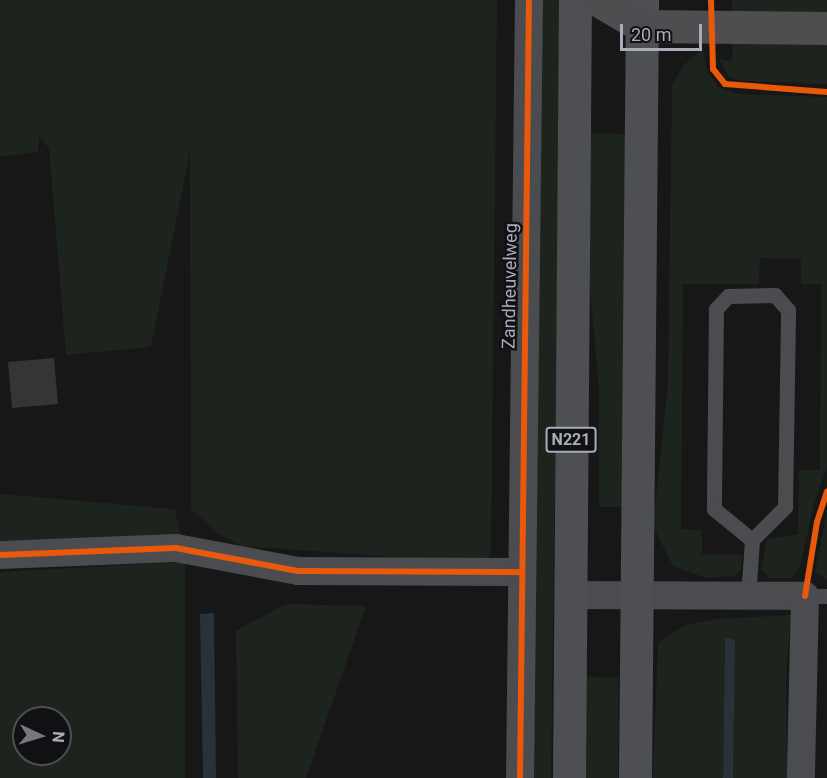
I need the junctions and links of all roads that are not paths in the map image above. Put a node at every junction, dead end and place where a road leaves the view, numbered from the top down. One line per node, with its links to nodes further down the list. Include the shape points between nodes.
1 (529, 0): 8 (street, Zandheuvelweg)
2 (575, 0): 9 (main road, N221)
3 (598, 0): 4 (highway)
4 (642, 13): 5 (highway); 11 (main road)
5 (827, 28)
6 (752, 540): 6 (lane, via 785,507 788,310 775,296 728,296 716,309 714,509); 12 (lane)
7 (0, 555): 8 (street, via 176,548 298,571)
8 (522, 572): 13 (street, Zandheuvelweg)
9 (569, 595): 11 (street); 14 (main road, N221)
10 (816, 596): 12 (street); 16 (street)
11 (637, 597): 12 (street); 15 (main road)
12 (748, 597)
13 (520, 778)
14 (569, 778)
15 (635, 778)
16 (801, 778)

